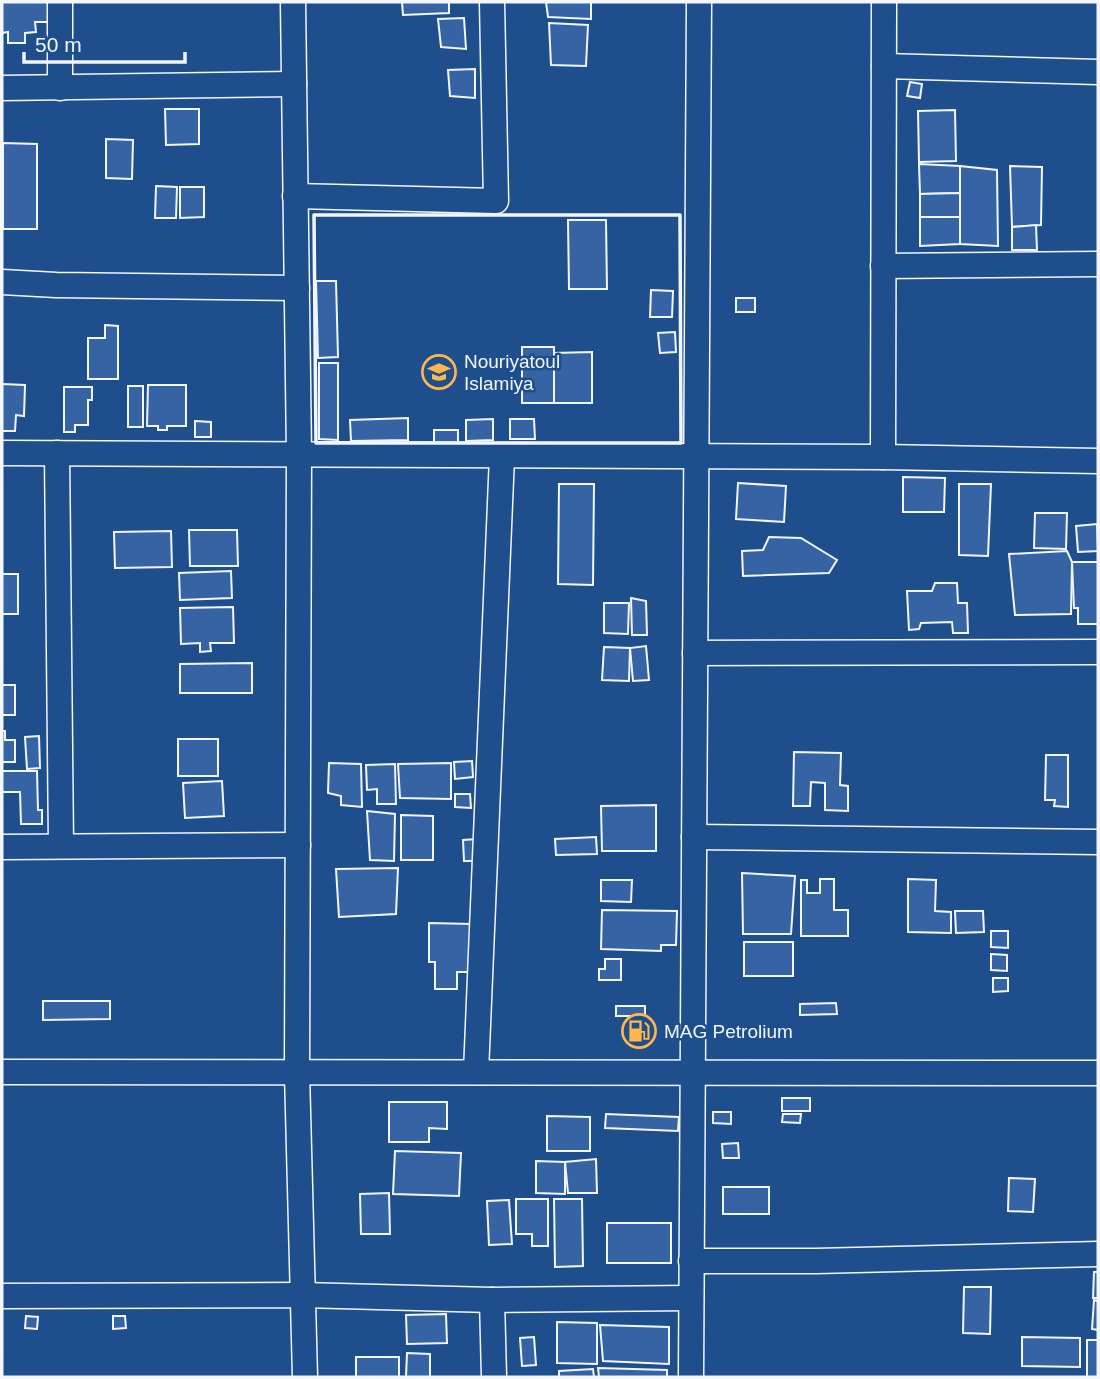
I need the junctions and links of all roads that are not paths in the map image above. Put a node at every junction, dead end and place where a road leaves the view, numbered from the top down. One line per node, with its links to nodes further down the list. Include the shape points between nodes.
1 (60, 2): 10 (street)
2 (293, 2): 8 (street)
3 (492, 2): 11 (street, via 496,201)
4 (699, 2): 20 (street)
5 (884, 2): 6 (street)
6 (884, 66): 7 (street); 13 (street)
7 (1098, 72)
8 (294, 84): 10 (street); 11 (street)
9 (2, 88): 10 (street)
10 (60, 88)
11 (295, 196): 15 (street)
12 (1098, 264): 13 (street)
13 (883, 266): 21 (street)
14 (2, 282): 15 (street)
15 (297, 288): 18 (street)
16 (2, 453): 17 (street)
17 (57, 453): 18 (street); 29 (street)
18 (299, 454): 19 (street); 27 (street)
19 (502, 456): 20 (street); 31 (street)
20 (696, 457): 21 (street); 24 (street)
21 (883, 457): 22 (street)
22 (1098, 461)
23 (1098, 652): 24 (street)
24 (695, 653): 25 (street)
25 (694, 837): 26 (street); 32 (street)
26 (1098, 842)
27 (298, 845): 29 (street); 33 (street)
28 (2, 846): 29 (street)
29 (61, 846)
30 (2, 1072): 33 (street)
31 (476, 1072): 32 (street); 33 (street)
32 (693, 1072): 34 (street); 36 (street)
33 (298, 1073): 37 (street)
34 (1098, 1073)
35 (1098, 1254): 36 (street)
36 (691, 1261): 39 (street)
37 (302, 1294): 38 (street); 40 (street); 41 (street)
38 (2, 1296)
39 (691, 1298): 40 (street); 43 (street)
40 (492, 1300): 42 (street)
41 (305, 1377)
42 (494, 1377)
43 (691, 1377)

